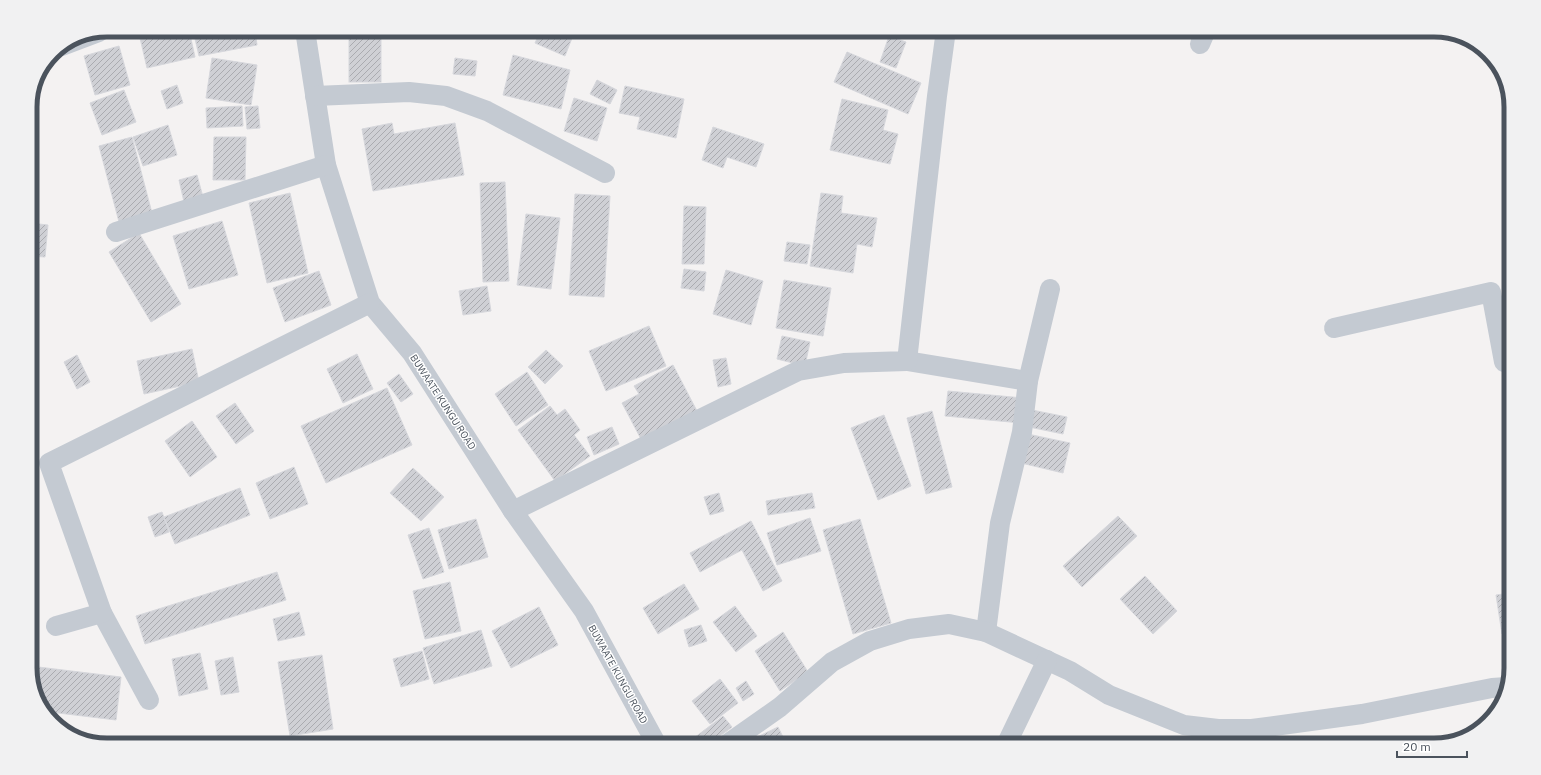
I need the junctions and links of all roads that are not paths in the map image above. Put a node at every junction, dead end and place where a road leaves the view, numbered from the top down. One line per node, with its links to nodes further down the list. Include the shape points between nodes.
1 (306, 37): 3 (street, BUWAATE KUNGU ROAD)
2 (945, 37): 10 (street)
3 (315, 96): 4 (street, BUWAATE KUNGU ROAD); 5 (street, via 409,92 446,96 487,111)
4 (326, 165): 6 (street); 8 (street, BUWAATE KUNGU ROAD)
5 (605, 174)
6 (116, 232)
7 (1050, 289): 12 (street)
8 (370, 303): 13 (street, BUWAATE KUNGU ROAD, via 412,353); 14 (street, via 49,463)
9 (1334, 328): 11 (street, via 1491,292)
10 (907, 361): 12 (street); 13 (street, via 844,363 798,371)
11 (1504, 362)
12 (1028, 381): 16 (street, via 1022,432 1000,523)
13 (513, 511): 20 (street, BUWAATE KUNGU ROAD, via 584,611)
14 (102, 613): 15 (street); 19 (street)
15 (56, 626)
16 (986, 632): 17 (street); 21 (street, via 949,624 909,629 870,641 832,662 780,707)
17 (1047, 660): 18 (street, via 1109,695 1184,725 1218,729 1252,729 1362,714); 22 (street)
18 (1501, 687)
19 (149, 700)
20 (653, 738)
21 (736, 738)
22 (1009, 738)

